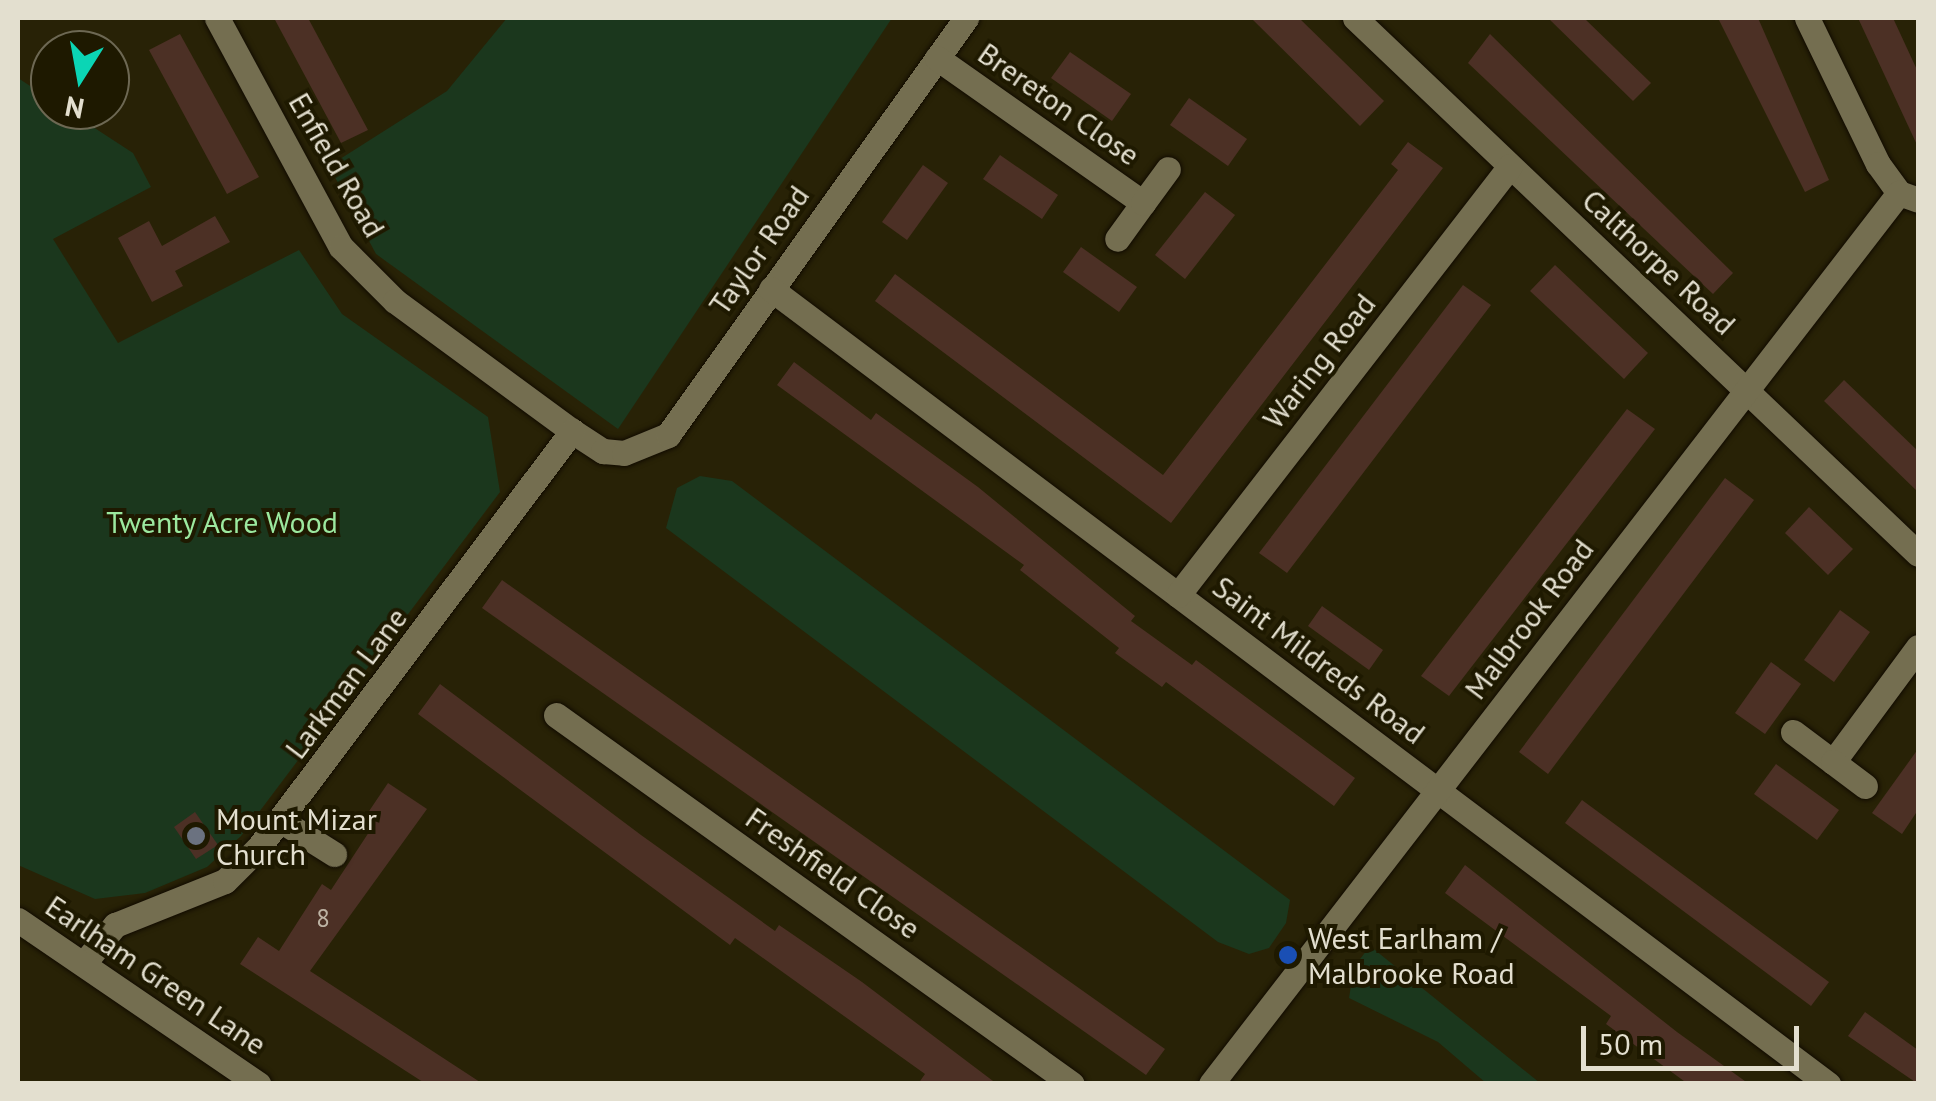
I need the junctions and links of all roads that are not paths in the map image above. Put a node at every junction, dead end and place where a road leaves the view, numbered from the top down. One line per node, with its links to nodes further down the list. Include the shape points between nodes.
1 (217, 18): 13 (street, Enfield Road, via 341,248 395,302)
2 (966, 18): 5 (street, Taylor Road)
3 (1356, 18): 6 (street, Calthorpe Road)
4 (1808, 18): 8 (street, via 1878,164)
5 (936, 58): 9 (street, Brereton Close); 11 (street, Taylor Road)
6 (1510, 166): 12 (street, Calthorpe Road); 15 (street, Waring Road)
7 (1168, 170): 9 (street, Brereton Close)
8 (1909, 197): 12 (street, Malbrook Road)
9 (1143, 203): 10 (street, Brereton Close)
10 (1117, 238)
11 (772, 288): 13 (street, Taylor Road, via 668,435 624,453 604,451); 15 (street, Saint Mildreds Road, via 964,427)
12 (1746, 389): 14 (street, Calthorpe Road); 21 (street, Malbrook Road)
13 (572, 431): 22 (street, Larkman Lane)
14 (1918, 554)
15 (1178, 596): 21 (street, Saint Mildreds Road)
16 (1918, 648): 19 (street)
17 (556, 715): 27 (street, Freshfield Close)
18 (1793, 732): 19 (street)
19 (1833, 762): 20 (street)
20 (1865, 786)
21 (1440, 790): 28 (street, Malbrook Road); 29 (street, Saint Mildreds Road)
22 (280, 820): 23 (street); 25 (street, Larkman Lane, via 225,881 115,925)
23 (334, 854)
24 (18, 920): 25 (street, Earlham Green Lane)
25 (85, 962): 26 (street, Earlham Green Lane)
26 (258, 1084)
27 (1072, 1084)
28 (1212, 1084)
29 (1828, 1084)

